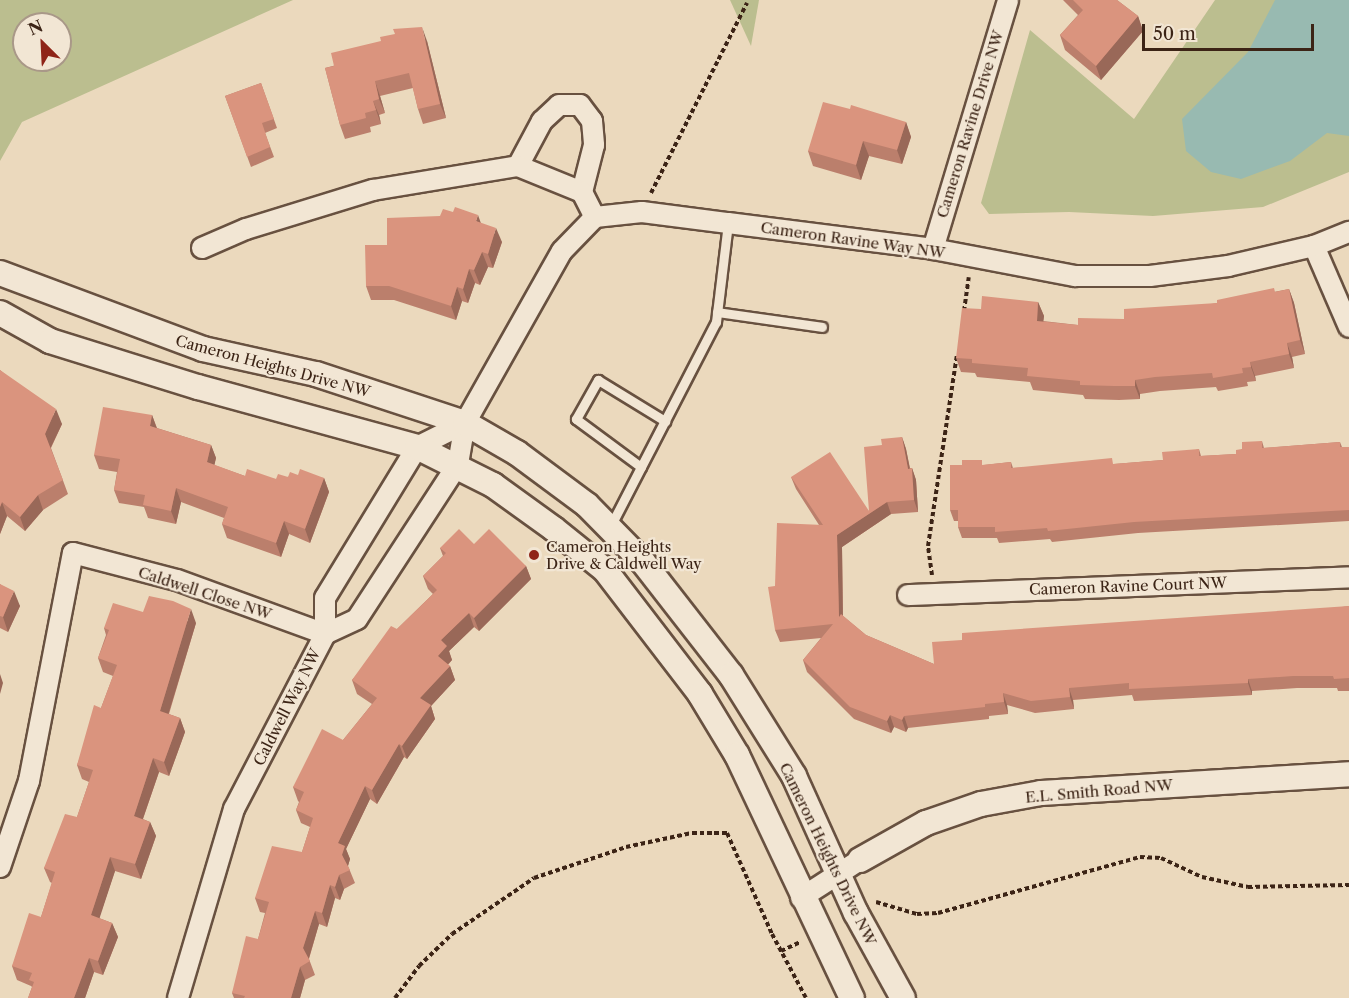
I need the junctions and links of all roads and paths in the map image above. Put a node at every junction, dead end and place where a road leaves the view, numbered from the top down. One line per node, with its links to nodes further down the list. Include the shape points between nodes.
1 (1008, 0): 11 (street, Cameron Ravine Drive NW)
2 (747, 3): 5 (path)
3 (518, 166): 4 (street); 4 (street, via 542,121 559,105 580,105 591,121 594,145); 10 (street, via 373,190 246,229)
4 (582, 192): 6 (street)
5 (642, 212): 6 (street, Cameron Ravine Way NW); 7 (street, Cameron Ravine Way NW)
6 (595, 217): 21 (street, via 562,251)
7 (728, 223): 11 (street, Cameron Ravine Way NW); 14 (lane)
8 (1349, 232): 9 (street, Cameron Ravine Way NW)
9 (1314, 246): 12 (street, Cameron Ravine Way NW, via 1228,266 1150,276 1075,276); 18 (street)
10 (202, 248)
11 (933, 249): 12 (street, Cameron Ravine Way NW)
12 (971, 258): 16 (path)
13 (0, 273): 21 (street, Cameron Heights Drive NW, via 203,349 316,374)
14 (717, 312): 17 (lane); 20 (lane, via 716,322)
15 (0, 313): 22 (street, via 50,341 198,387)
16 (963, 316)
17 (822, 327)
18 (1349, 327)
19 (958, 350): 27 (path, via 928,546)
20 (665, 421): 24 (lane); 24 (lane, via 598,380 576,419)
21 (465, 423): 22 (street); 23 (street); 25 (street, Cameron Heights Drive NW, via 517,453 587,505)
22 (417, 447): 23 (street); 29 (street, Caldwell Way NW, via 325,598)
23 (458, 464): 29 (street, via 357,619); 35 (street, via 554,529 605,570 662,642 737,755)
24 (641, 467): 25 (lane)
25 (610, 528): 33 (street, Cameron Heights Drive NW, via 643,562 731,675 794,776)
26 (1349, 577): 27 (street, Cameron Ravine Court NW)
27 (935, 594): 28 (street, Cameron Ravine Court NW)
28 (908, 595)
29 (325, 634): 32 (street, Caldwell Close NW, via 177,580 73,553 29,781); 39 (street, Caldwell Way NW, via 234,809)
30 (1349, 774): 31 (street, E.L. Smith Road NW, via 1041,794 1001,800 926,823)
31 (860, 860): 33 (street, E.L. Smith Road NW)
32 (0, 867)
33 (837, 875): 35 (street, E.L. Smith Road NW); 36 (street, Cameron Heights Drive NW)
34 (1349, 885): 36 (path, via 1248,887 1202,877 1161,858 1140,858 939,913 918,914 878,901)
35 (801, 898): 37 (street)
36 (856, 913): 43 (street, Cameron Heights Drive NW)
37 (818, 933): 38 (path); 42 (street)
38 (781, 951): 40 (path, via 727,833 692,833 626,847 534,878 452,934 419,966); 41 (path)
39 (178, 998)
40 (395, 998)
41 (806, 998)
42 (852, 998)
43 (903, 998)

